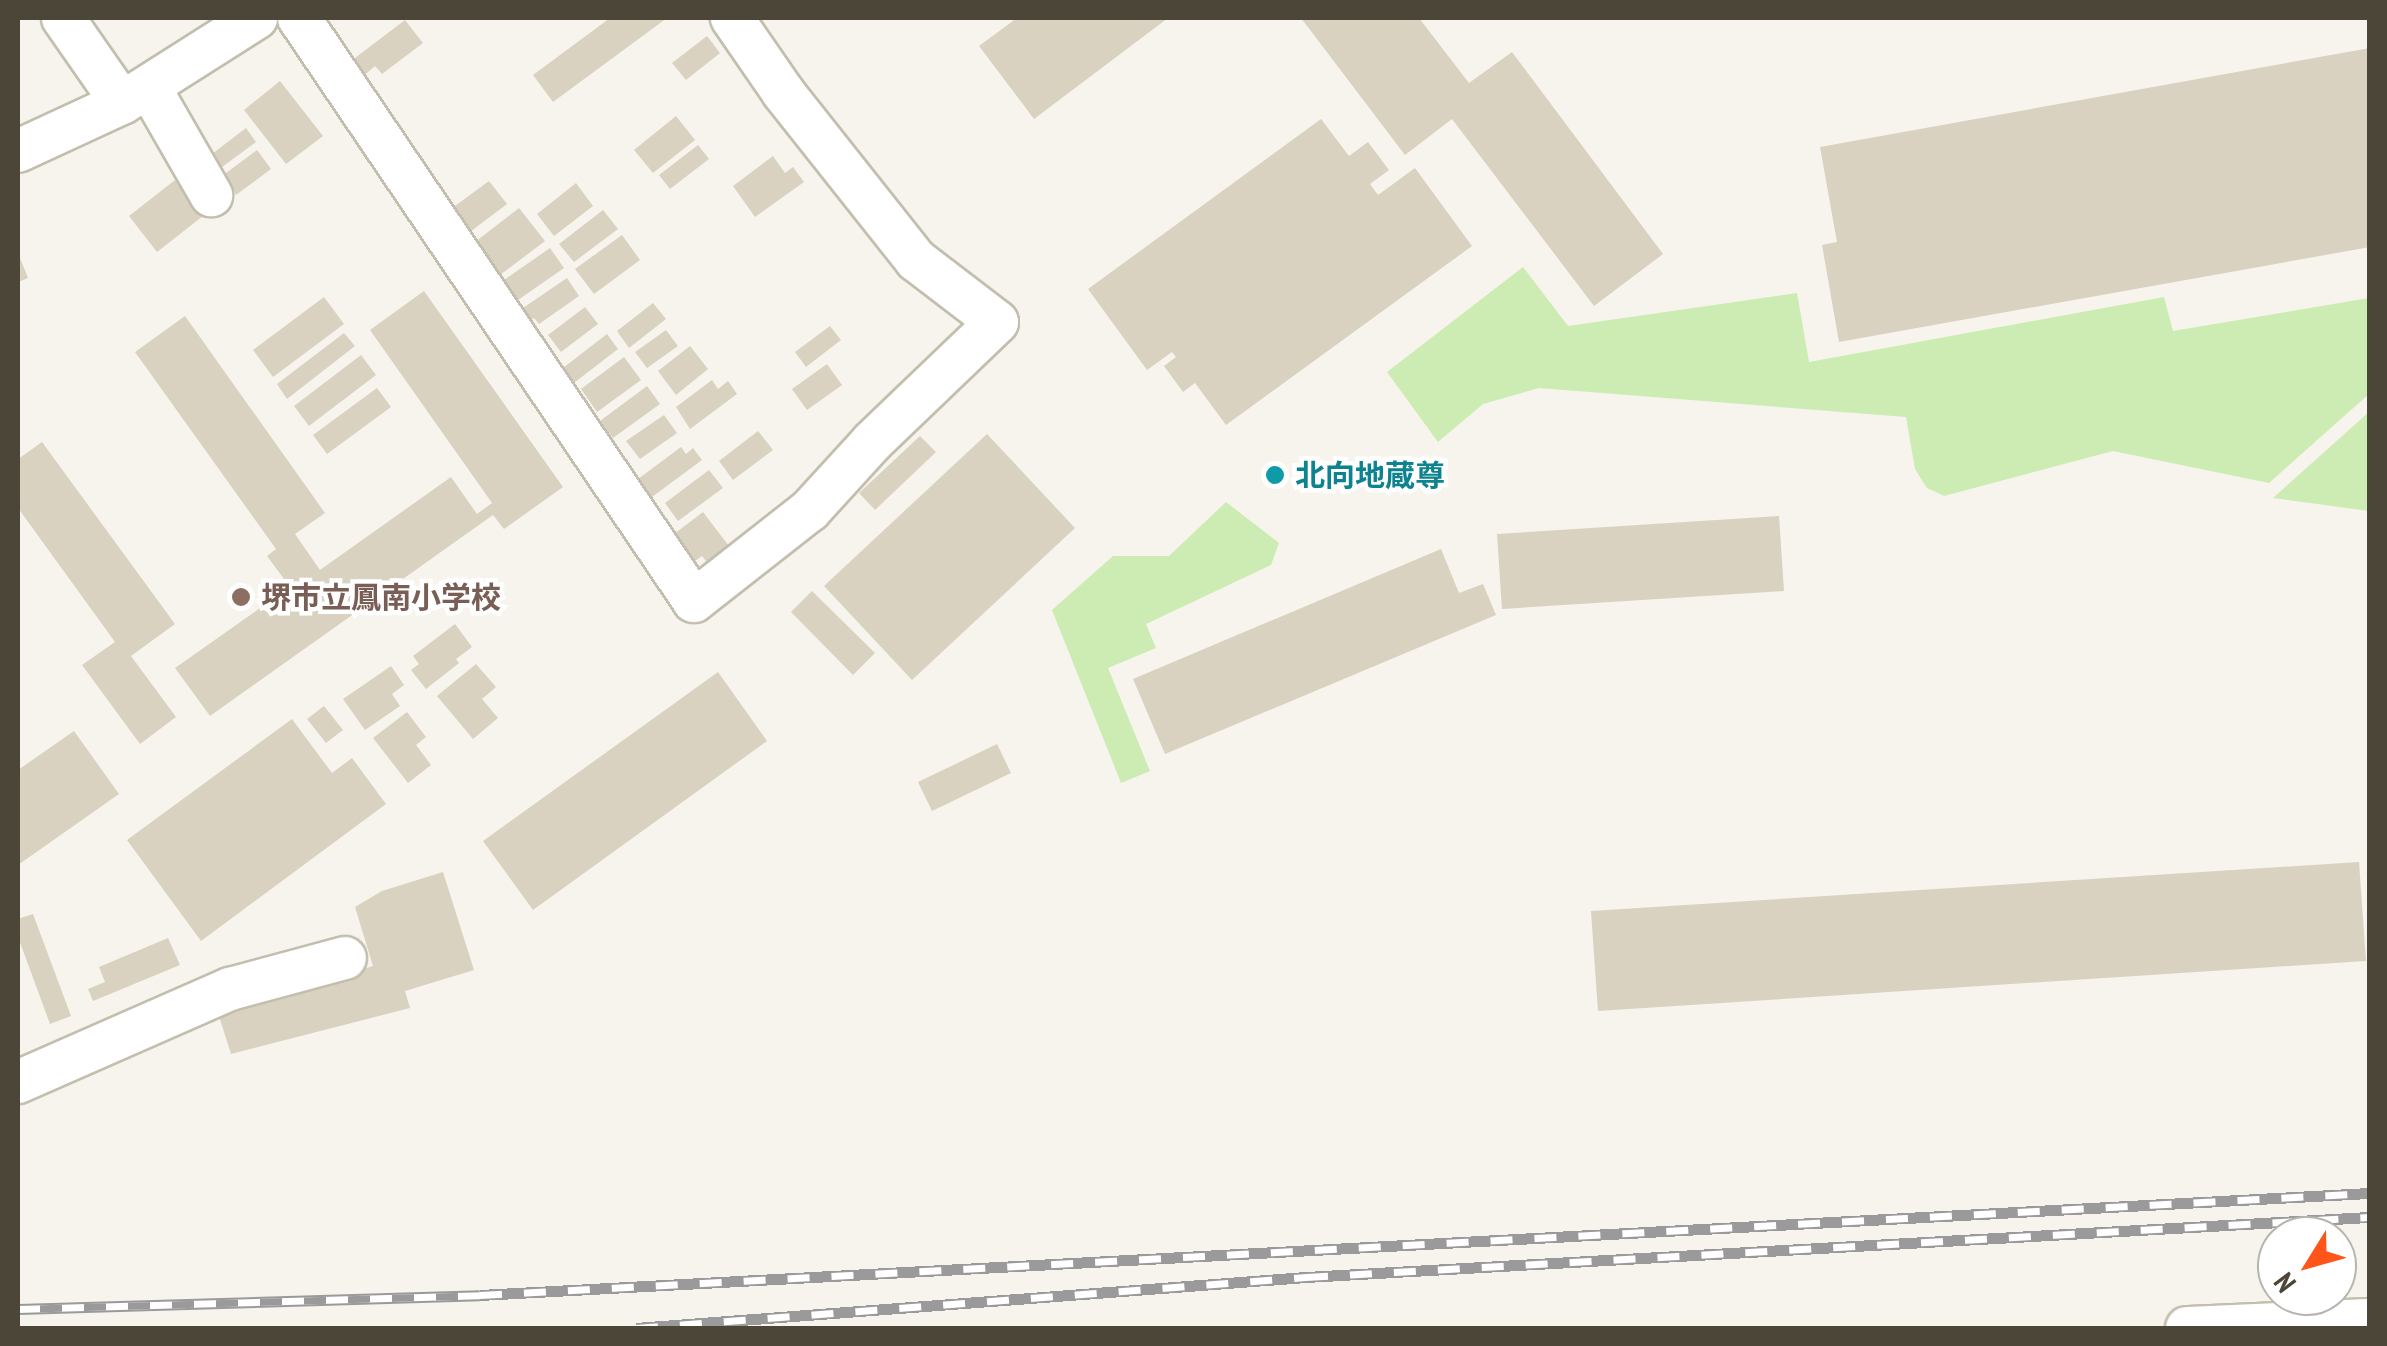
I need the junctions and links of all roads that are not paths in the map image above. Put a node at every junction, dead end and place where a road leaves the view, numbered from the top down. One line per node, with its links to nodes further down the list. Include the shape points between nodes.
1 (63, 18): 5 (street)
2 (256, 18): 5 (street)
3 (299, 18): 4 (street, via 694,601 810,510 997,322 916,260)
4 (732, 18)
5 (136, 95): 6 (street); 7 (street)
6 (18, 152)
7 (211, 195)
8 (345, 958): 9 (street, via 230,990)
9 (18, 1082)
10 (2370, 1320): 11 (street)
11 (2187, 1328)

